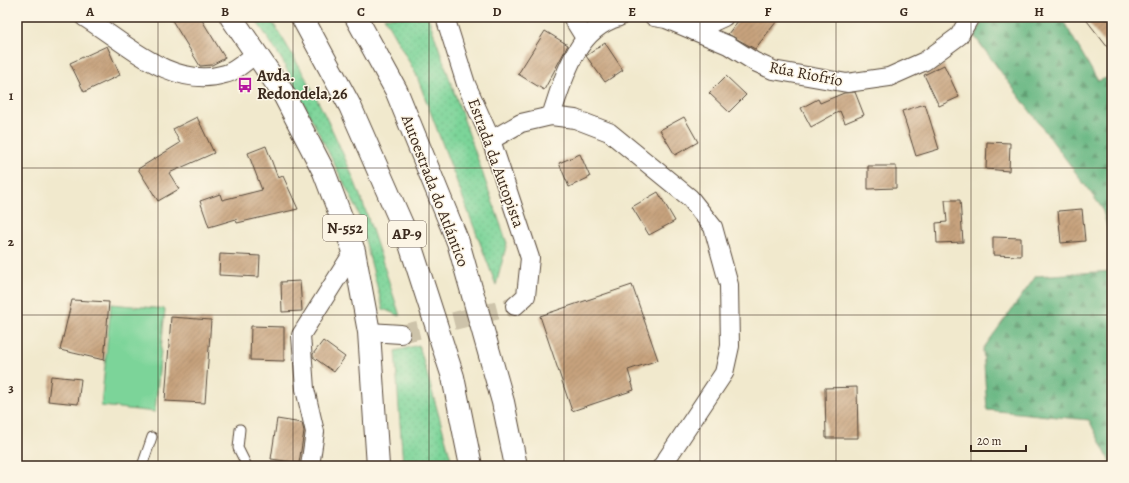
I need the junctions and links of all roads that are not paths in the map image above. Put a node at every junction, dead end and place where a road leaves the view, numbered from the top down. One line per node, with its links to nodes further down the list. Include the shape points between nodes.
1 (84, 17): 13 (street, via 149,61 193,78 226,74)
2 (231, 17): 13 (highway, N-552)
3 (302, 17): 26 (highway, AP-9, via 350,106 408,238 453,377)
4 (356, 17): 27 (highway, Autoestrada do Atlántico / AP-9, via 396,90 458,242 504,402)
5 (444, 17): 15 (street, Estrada da Autopista, via 466,84)
6 (572, 17): 12 (street)
7 (620, 17): 12 (street, via 607,21)
8 (654, 17): 11 (street, Rúa Riofrío)
9 (724, 17): 11 (street)
10 (970, 17): 11 (street, Rúa Riofrío, via 959,36 926,61 889,77 847,83 773,70)
11 (691, 24)
12 (585, 38): 14 (street, via 566,71)
13 (256, 54): 16 (highway, N-552, via 283,93 324,172)
14 (551, 116): 15 (street, via 521,123); 28 (street, via 575,119 609,132 690,198 713,227 730,285 730,346 724,372)
15 (490, 140): 17 (street, Estrada da Autopista, via 530,258 526,296)
16 (354, 251): 18 (highway, N-552); 24 (street, via 301,335 305,389 315,432)
17 (515, 306)
18 (369, 332): 19 (street); 25 (highway, N-552)
19 (401, 334)
20 (240, 429): 23 (lane, via 238,448)
21 (152, 437): 22 (lane)
22 (142, 466)
23 (247, 466)
24 (310, 466)
25 (378, 466)
26 (471, 466)
27 (516, 466)
28 (662, 466)

